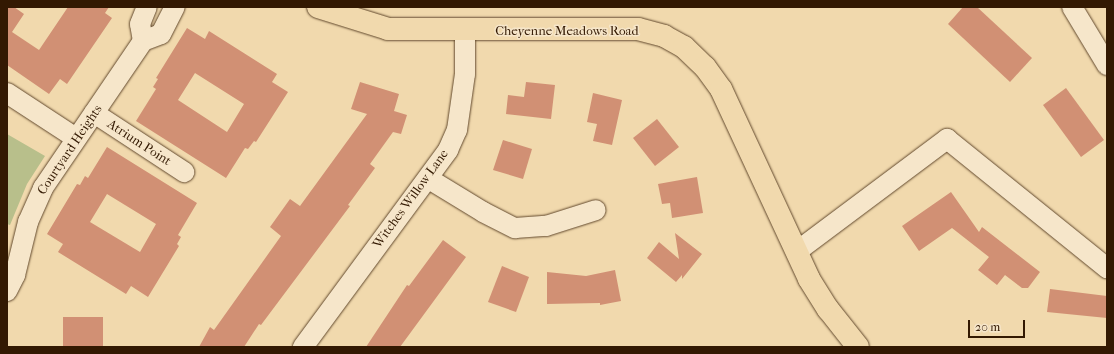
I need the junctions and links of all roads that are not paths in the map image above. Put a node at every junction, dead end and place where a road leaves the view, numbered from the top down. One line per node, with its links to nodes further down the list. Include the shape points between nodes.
1 (147, 7): 6 (street, via 140,24)
2 (175, 7): 6 (street, via 161,34)
3 (318, 7): 5 (main road, Cheyenne Meadows Road, via 388,29)
4 (1072, 7): 7 (street)
5 (465, 31): 12 (street, Witches Willow Lane, via 465,74 457,130 448,150); 14 (main road, Cheyenne Meadows Road, via 638,29 664,36 684,48 705,67 721,89)
6 (143, 41): 9 (street, Courtyard Heights)
7 (1107, 65)
8 (7, 93): 10 (street)
9 (94, 113): 10 (street, Courtyard Heights); 11 (street, Atrium Point)
10 (76, 138): 16 (street, Courtyard Heights, via 32,209 15,275)
11 (184, 172)
12 (429, 179): 13 (street, via 515,228 546,226); 17 (street, Witches Willow Lane, via 383,236)
13 (596, 210)
14 (796, 252): 15 (street, via 947,138); 18 (main road, Cheyenne Meadows Road, via 828,309)
15 (1107, 268)
16 (7, 290)
17 (303, 347)
18 (858, 347)

